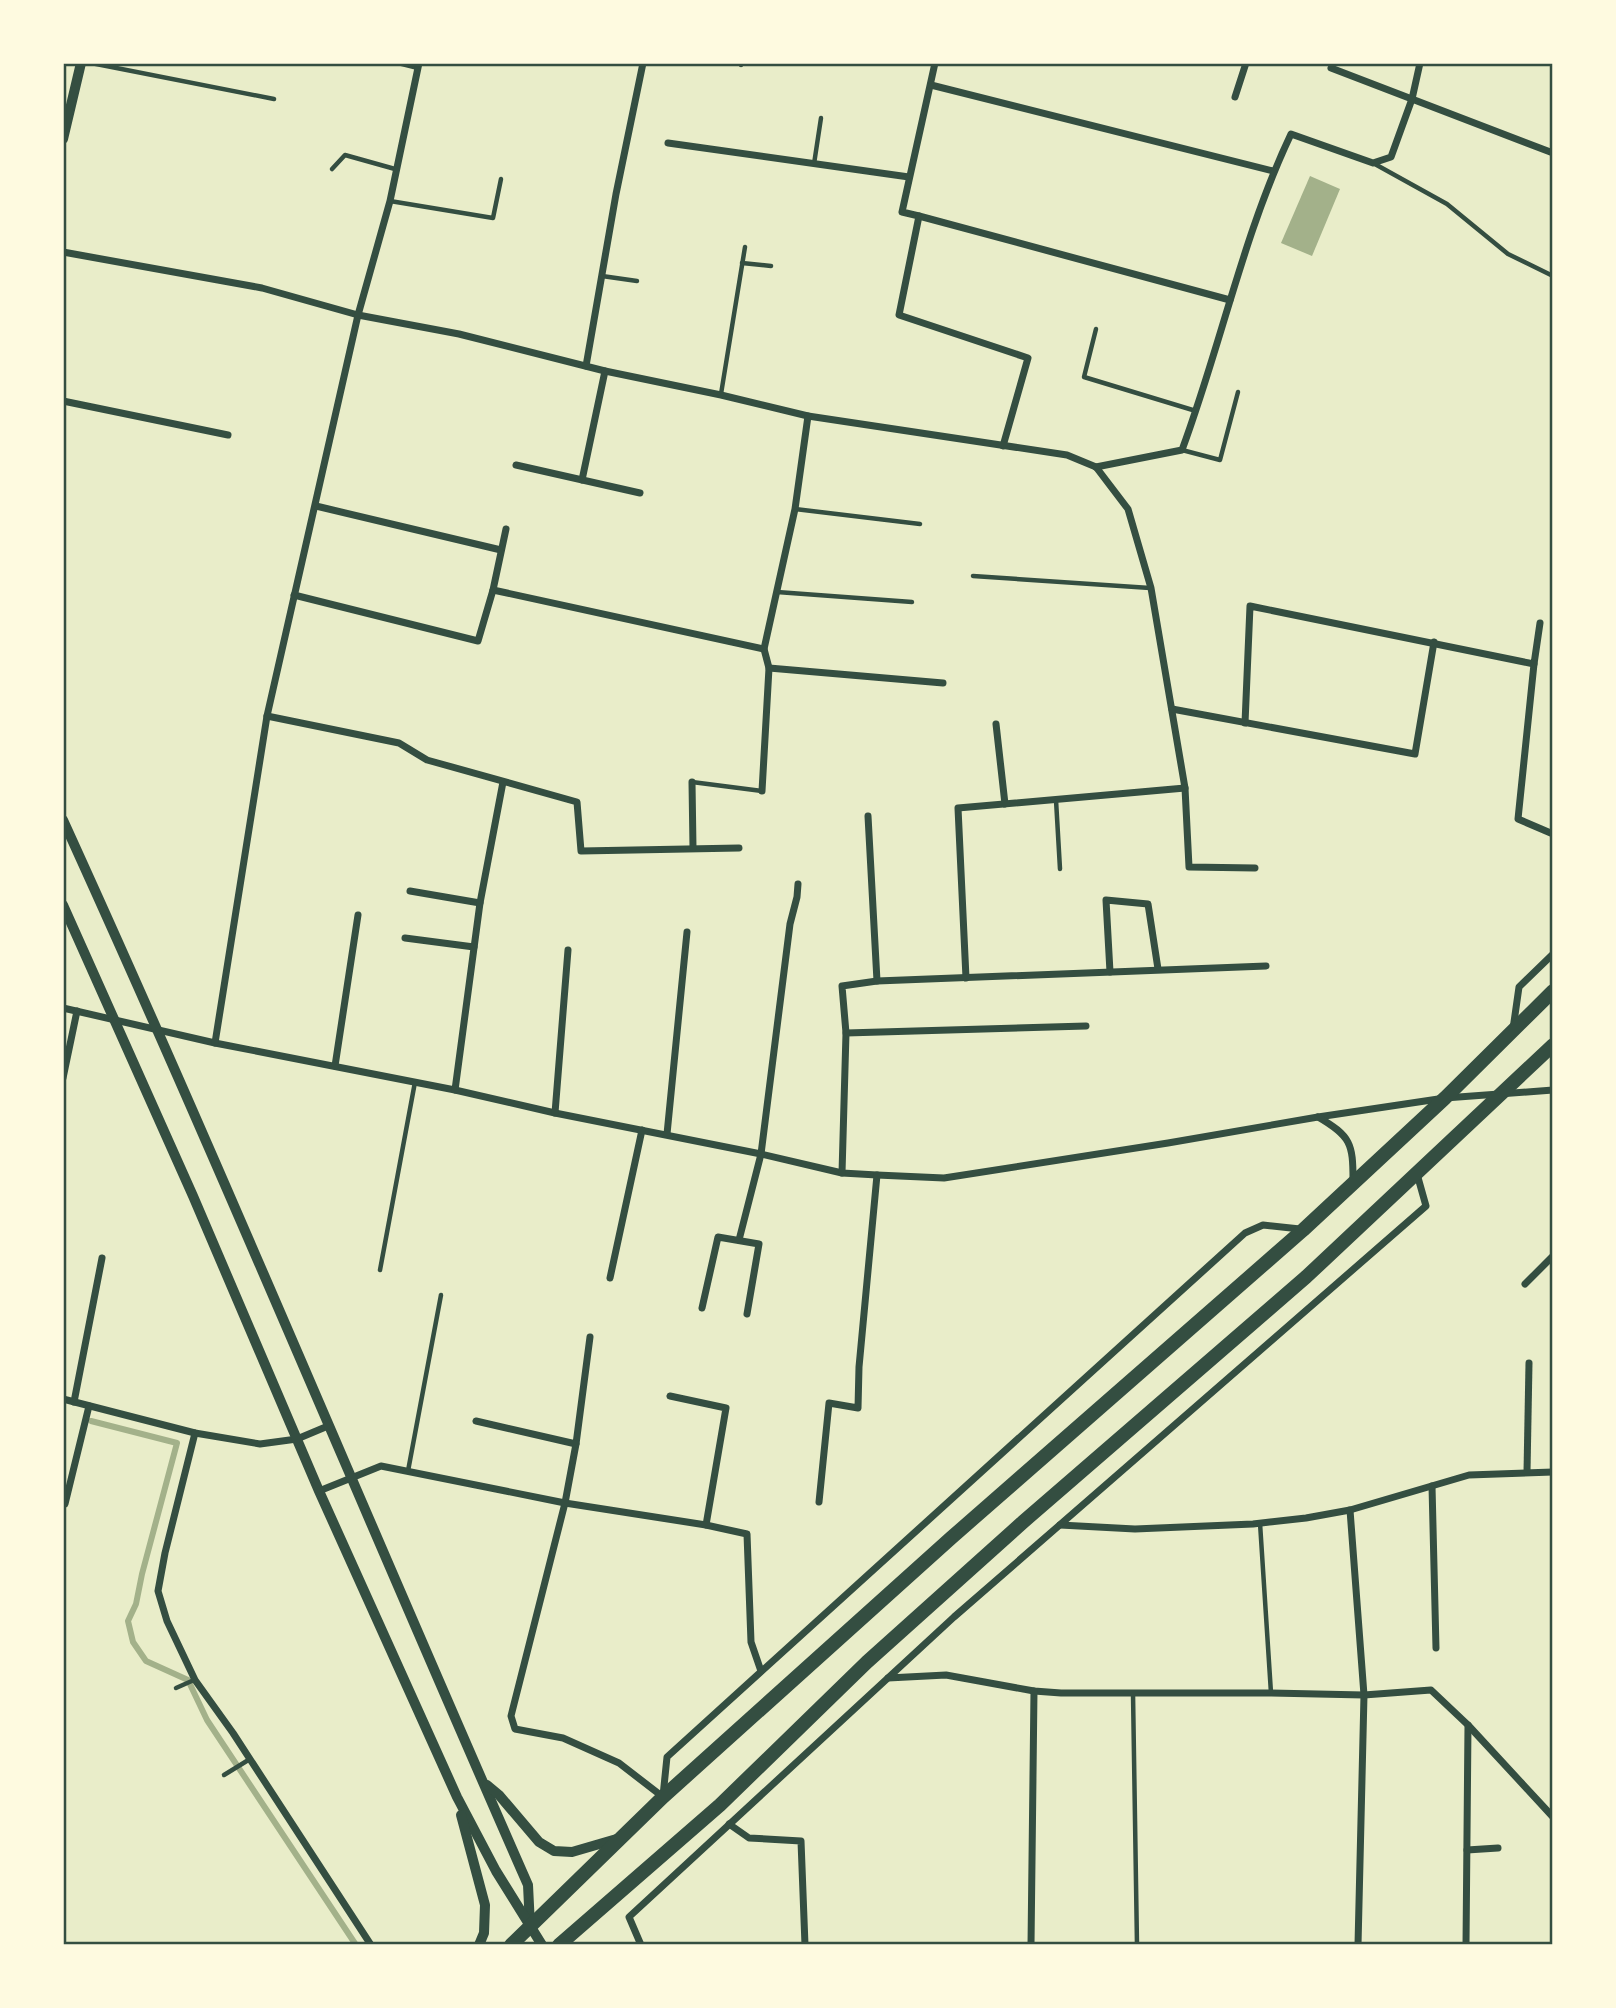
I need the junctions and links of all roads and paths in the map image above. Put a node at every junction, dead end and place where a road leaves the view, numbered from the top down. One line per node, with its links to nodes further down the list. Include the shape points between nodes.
1 (81, 63): 15 (street)
2 (91, 63): 12 (lane)
3 (398, 63): 8 (lane)
4 (643, 63): 31 (street)
5 (935, 63): 10 (street)
6 (1246, 63): 11 (street)
7 (1420, 63): 13 (street)
8 (418, 65): 21 (street)
9 (1331, 68): 13 (street)
10 (931, 85): 22 (street); 23 (street)
11 (1235, 97)
12 (274, 99)
13 (1412, 99): 17 (street); 18 (street, via 1391,158)
14 (821, 118): 19 (lane)
15 (63, 139)
16 (668, 143): 19 (street)
17 (1553, 153)
18 (1373, 163): 22 (street, via 1291,134); 32 (lane, via 1447,204 1508,254)
19 (814, 164): 23 (street)
20 (331, 169): 21 (lane, via 345,155)
21 (396, 169): 25 (street)
22 (1273, 171): 34 (street)
23 (909, 177): 26 (street, via 902,212)
24 (501, 179): 25 (lane, via 493,218)
25 (390, 201): 35 (street)
26 (919, 216): 34 (street); 45 (street, via 899,315 1028,358)
27 (745, 247): 29 (lane)
28 (63, 252): 35 (street, via 262,288)
29 (742, 263): 30 (lane); 40 (lane)
30 (771, 266)
31 (602, 276): 33 (lane); 37 (street)
32 (1553, 276)
33 (637, 281)
34 (1230, 300): 42 (street)
35 (358, 315): 37 (street, via 459,334); 51 (street)
36 (1096, 329): 42 (lane, via 1084,377)
37 (586, 366): 38 (street)
38 (605, 371): 40 (street); 49 (street)
39 (1238, 392): 46 (lane, via 1220,460)
40 (721, 395): 43 (street)
41 (63, 401): 44 (street)
42 (1196, 411): 46 (street)
43 (808, 416): 45 (street); 52 (street)
44 (228, 435)
45 (1003, 446): 48 (street, via 1067,455)
46 (1182, 450): 48 (street)
47 (516, 465): 49 (street)
48 (1096, 467): 57 (street, via 1128,509)
49 (582, 480): 50 (street)
50 (640, 493)
51 (316, 506): 55 (street); 60 (street)
52 (795, 509): 53 (lane); 59 (street)
53 (920, 524)
54 (506, 529): 55 (street)
55 (500, 550): 58 (street)
56 (973, 576): 57 (lane)
57 (1151, 588): 68 (street)
58 (493, 590): 60 (street, via 478,641); 64 (street)
59 (777, 592): 61 (lane); 64 (street)
60 (294, 595): 69 (street)
61 (912, 602)
62 (1540, 623): 65 (street)
63 (1434, 642): 65 (street); 70 (street, via 1415,754); 70 (street, via 1250,606)
64 (764, 649): 66 (street)
65 (1534, 664): 80 (street, via 1518,818)
66 (769, 668): 67 (street); 75 (street)
67 (943, 683)
68 (1172, 709): 70 (street); 74 (street)
69 (267, 716): 72 (street, via 399,743 426,760); 108 (street)
70 (1245, 723)
71 (996, 724): 77 (street)
72 (503, 782): 81 (street, via 577,802 581,851); 87 (street)
73 (692, 782): 75 (lane); 81 (street)
74 (1185, 788): 76 (street); 83 (street, via 1189,867)
75 (762, 790)
76 (1056, 800): 77 (street); 84 (lane)
77 (1005, 804): 98 (street, via 958,808)
78 (868, 816): 99 (street)
79 (63, 820): 106 (street)
80 (1553, 834)
81 (693, 848): 82 (street)
82 (739, 848)
83 (1255, 868)
84 (1060, 869)
85 (798, 884): 121 (street)
86 (410, 891): 87 (street)
87 (480, 903): 92 (street)
88 (63, 905): 103 (street)
89 (358, 915): 110 (street)
90 (687, 932): 120 (street)
91 (405, 938): 92 (street)
92 (474, 947): 113 (street)
93 (568, 950): 117 (street)
94 (1553, 954): 105 (street, via 1519,987)
95 (1266, 966): 96 (street)
96 (1158, 969): 97 (street); 97 (street, via 1148,904 1106,900)
97 (1110, 972): 98 (street)
98 (966, 978): 99 (street)
99 (877, 981): 107 (street, via 842,986)
100 (1553, 991): 105 (highway)
101 (63, 1008): 102 (street)
102 (77, 1011): 103 (street); 111 (street)
103 (113, 1019): 106 (street); 145 (street)
104 (1086, 1026): 107 (street)
105 (1513, 1029): 116 (highway)
106 (157, 1030): 108 (street); 143 (street)
107 (846, 1033): 122 (street)
108 (215, 1043): 110 (street)
109 (1553, 1045): 115 (highway)
110 (335, 1066): 112 (street)
111 (63, 1078)
112 (415, 1082): 113 (street); 130 (lane)
113 (454, 1090): 117 (street)
114 (1553, 1090): 115 (street)
115 (1501, 1094): 116 (street); 123 (highway)
116 (1445, 1098): 118 (street); 125 (highway)
117 (555, 1113): 119 (street)
118 (1318, 1116): 124 (street, via 944,1178); 125 (street, via 1349,1141)
119 (642, 1130): 120 (street); 131 (street)
120 (667, 1134): 121 (street)
121 (761, 1154): 122 (street); 127 (street)
122 (842, 1173): 124 (street)
123 (1416, 1174): 159 (street, via 1426,1206); 185 (highway, via 1306,1277 867,1662 720,1805)
124 (877, 1175): 153 (street, via 858,1408 828,1403)
125 (1353, 1182): 126 (highway)
126 (1303, 1230): 161 (street, via 1263,1225 1245,1233); 174 (highway)
127 (739, 1240): 134 (street, via 718,1237); 135 (street, via 759,1244)
128 (1553, 1256): 132 (street)
129 (102, 1258): 140 (street)
130 (380, 1270)
131 (610, 1278)
132 (1525, 1284)
133 (441, 1295): 147 (lane)
134 (702, 1308)
135 (747, 1314)
136 (590, 1337): 146 (street)
137 (1529, 1363): 148 (street)
138 (670, 1396): 158 (street, via 726,1408)
139 (63, 1399): 140 (street)
140 (74, 1402): 141 (street)
141 (89, 1406): 144 (street); 155 (street)
142 (476, 1421): 146 (street)
143 (328, 1426): 145 (street); 150 (street)
144 (195, 1433): 145 (street, via 260,1444); 163 (street, via 158,1591)
145 (297, 1439): 152 (street)
146 (576, 1444): 154 (street)
147 (408, 1471): 150 (street, via 381,1466); 154 (street)
148 (1527, 1472): 149 (street); 151 (street, via 1469,1475)
149 (1553, 1472)
150 (352, 1477): 152 (street); 172 (street)
151 (1432, 1486): 156 (street); 160 (street)
152 (319, 1491): 173 (street)
153 (819, 1502)
154 (565, 1503): 158 (street); 174 (street, via 511,1716 515,1729 563,1738 619,1763)
155 (65, 1504)
156 (1350, 1510): 157 (street); 168 (street)
157 (1260, 1523): 159 (street, via 1135,1530); 167 (lane)
158 (706, 1525): 161 (street, via 747,1534 751,1642)
159 (1060, 1525): 162 (street)
160 (1437, 1648)
161 (761, 1671): 174 (street, via 667,1757)
162 (888, 1678): 165 (street, via 946,1675); 176 (street)
163 (195, 1680): 164 (lane); 170 (street)
164 (176, 1688)
165 (1034, 1691): 166 (street); 188 (street)
166 (1133, 1693): 167 (street); 189 (lane)
167 (1271, 1693): 168 (street)
168 (1364, 1695): 169 (street, via 1431,1690); 190 (street)
169 (1468, 1724): 175 (street); 179 (street)
170 (250, 1759): 171 (lane); 181 (street)
171 (224, 1775)
172 (485, 1783): 177 (street, via 539,1842 554,1851 572,1852); 180 (street, via 528,1885)
173 (457, 1797): 180 (street); 182 (street, via 485,1905)
174 (663, 1797): 177 (highway)
175 (1553, 1817)
176 (729, 1824): 186 (street, via 629,1917); 187 (street, via 749,1838 801,1841)
177 (621, 1838): 180 (highway)
178 (1498, 1848): 179 (street)
179 (1467, 1850): 191 (street)
180 (530, 1926): 183 (highway); 184 (street)
181 (372, 1945)
182 (480, 1945)
183 (511, 1945)
184 (542, 1945)
185 (559, 1945)
186 (641, 1945)
187 (805, 1945)
188 (1031, 1945)
189 (1137, 1945)
190 (1358, 1945)
191 (1466, 1945)

